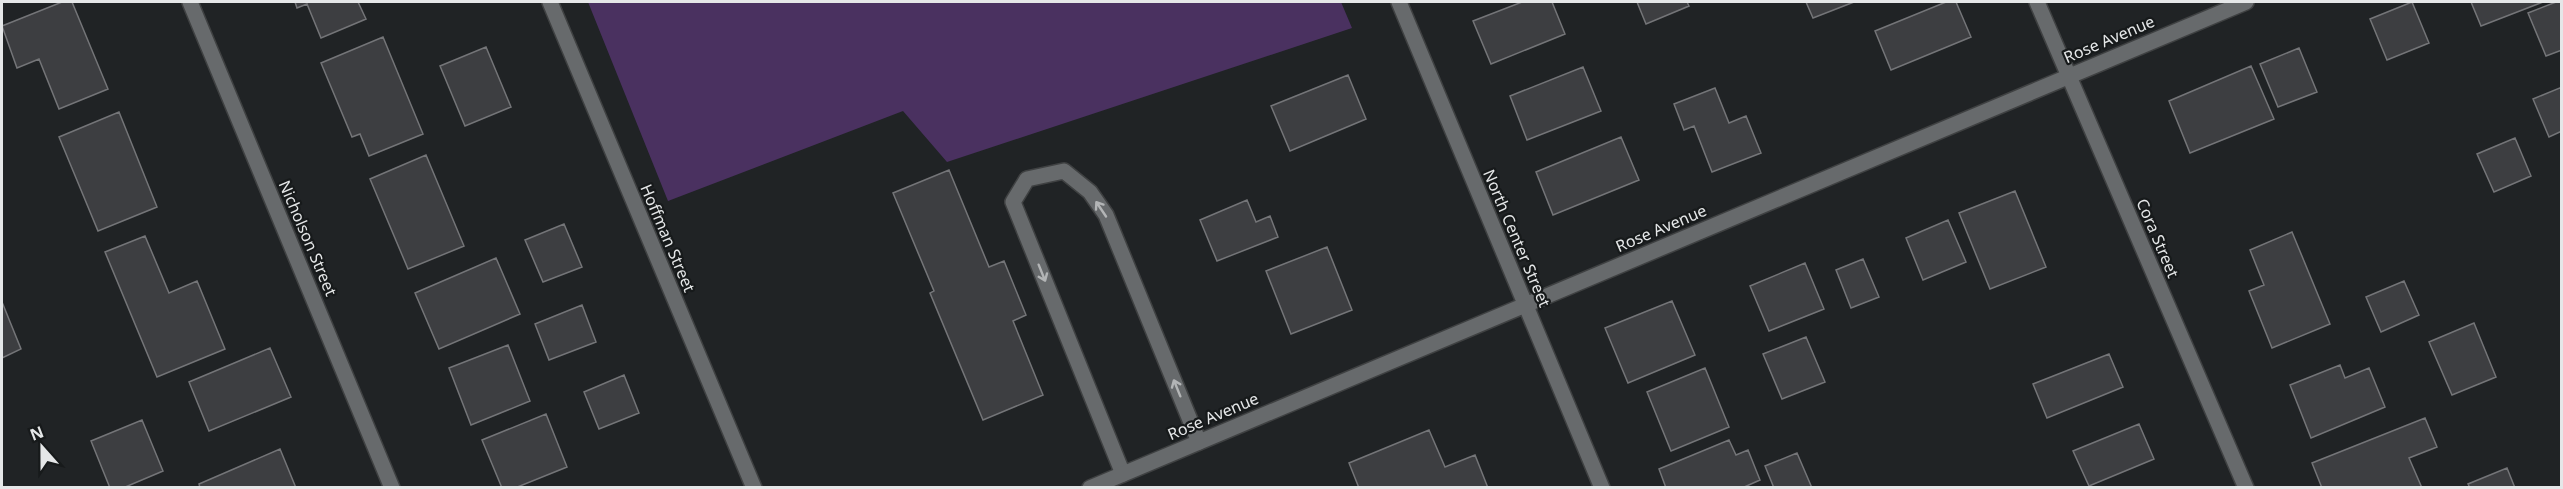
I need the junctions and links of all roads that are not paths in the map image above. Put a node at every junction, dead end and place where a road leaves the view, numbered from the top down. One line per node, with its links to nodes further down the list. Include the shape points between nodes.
1 (190, 2): 10 (street, Nicholson Street)
2 (550, 2): 11 (street, Hoffman Street)
3 (1400, 2): 7 (street, North Center Street)
4 (2037, 2): 6 (street, Cora Street)
5 (2246, 2): 6 (street, Rose Avenue)
6 (2068, 76): 7 (street, Rose Avenue); 14 (street, Cora Street)
7 (1525, 304): 8 (street, Rose Avenue); 13 (street, North Center Street)
8 (1199, 442): 9 (street, Rose Avenue); 9 (street, one-way to 9, via 1106,215 1090,192 1064,171 1027,179 1013,202)
9 (1123, 474): 12 (street, Rose Avenue)
10 (392, 488)
11 (754, 488)
12 (1090, 488)
13 (1602, 488)
14 (2246, 488)

